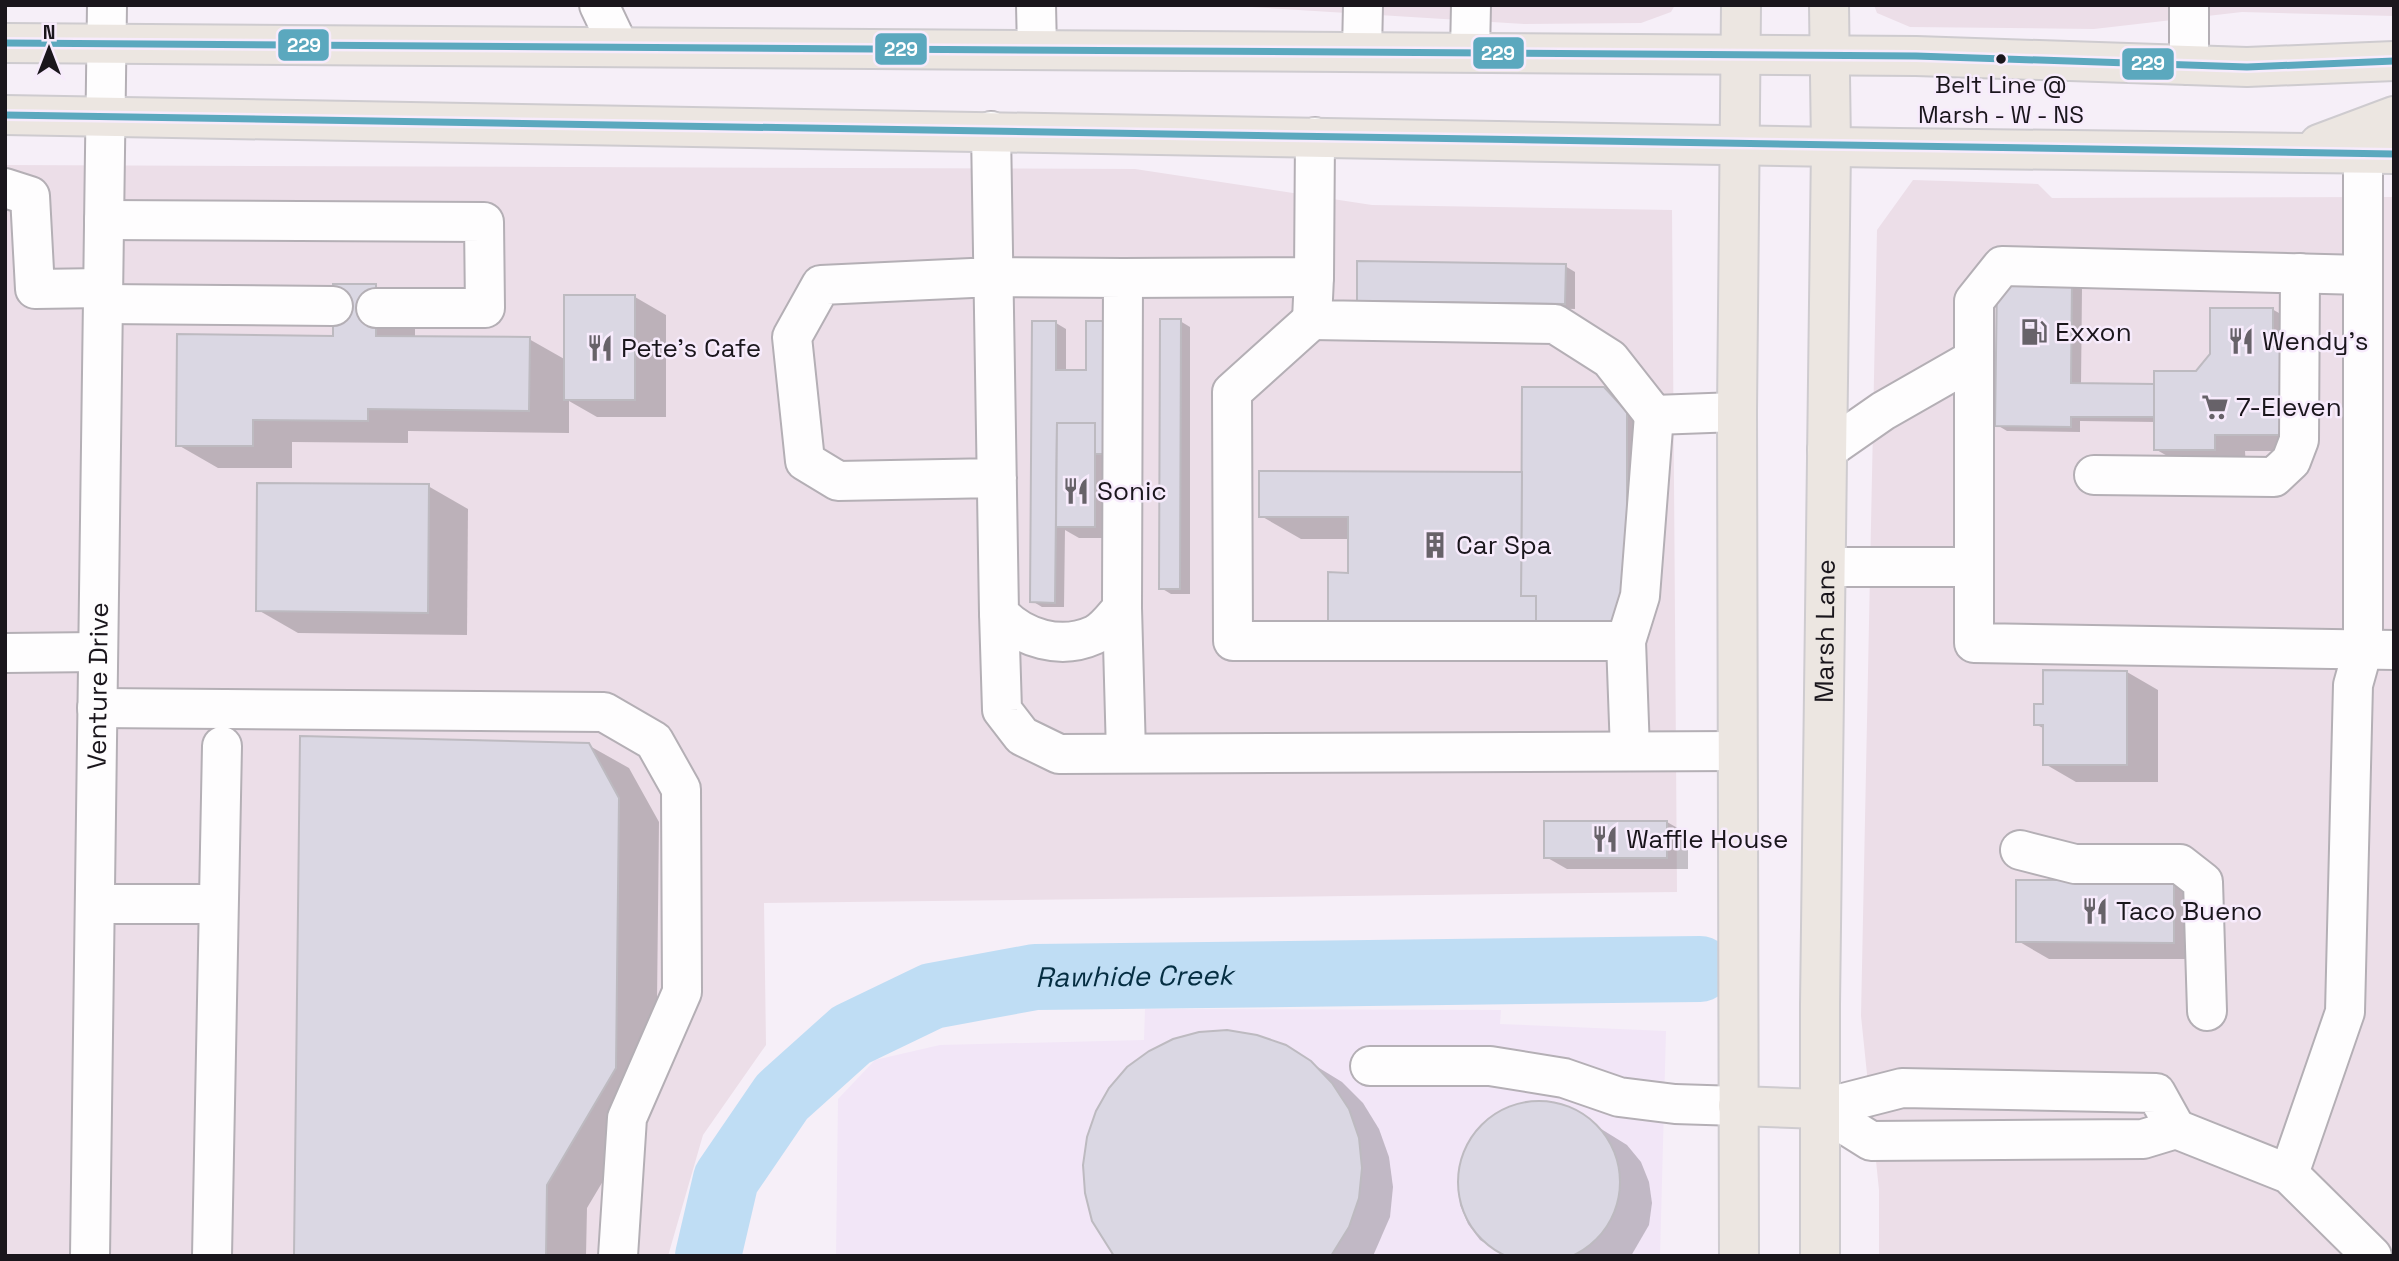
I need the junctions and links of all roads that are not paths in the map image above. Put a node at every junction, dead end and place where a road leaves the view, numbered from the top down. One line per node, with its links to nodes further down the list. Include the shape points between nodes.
1 (107, 5): 10 (street, Venture Drive)
2 (599, 5): 11 (street)
3 (1035, 5): 12 (street)
4 (1363, 5): 13 (street)
5 (1471, 5): 14 (street)
6 (1741, 5): 15 (main road)
7 (1829, 5): 16 (main road, Marsh Lane)
8 (2189, 5): 18 (street)
9 (5, 43): 10 (main road)
10 (107, 45): 11 (main road); 19 (street, Venture Drive)
11 (620, 47): 12 (main road)
12 (1037, 49): 13 (main road)
13 (1362, 51): 14 (main road)
14 (1470, 52): 15 (main road)
15 (1741, 56): 16 (main road); 24 (main road)
16 (1829, 56): 18 (main road); 25 (main road, Marsh Lane)
17 (2394, 61): 18 (main road)
18 (2189, 65)
19 (105, 115): 20 (main road); 22 (main road); 29 (street, Venture Drive)
20 (5, 116)
21 (2394, 116): 26 (main road)
22 (990, 131): 23 (main road); 32 (street)
23 (1315, 137): 24 (main road); 33 (street)
24 (1738, 145): 25 (main road); 40 (main road)
25 (1831, 147): 26 (main road); 42 (main road, Marsh Lane)
26 (2294, 153): 27 (main road)
27 (2379, 153): 31 (street)
28 (5, 188): 35 (street, via 30,196 35,289)
29 (104, 220): 35 (street, Venture Drive); 37 (street, via 484,222 485,308)
30 (2300, 273): 31 (street); 39 (street, via 2001,267 1974,301); 43 (street, via 2299,440 2291,461 2274,477)
31 (2363, 275): 50 (street)
32 (993, 277): 34 (street); 44 (street); 44 (street, via 821,285 792,337 805,461 838,481)
33 (1314, 277): 34 (street); 38 (street)
34 (1123, 278): 47 (street)
35 (103, 296): 36 (street); 51 (street, Venture Drive)
36 (333, 306)
37 (376, 307)
38 (1312, 320): 41 (street, via 1555,324 1610,359); 49 (street, via 1232,392 1233,641)
39 (1974, 359): 42 (street, via 1883,411); 46 (street)
40 (1737, 412): 41 (street); 56 (main road)
41 (1654, 415): 49 (street, via 1640,596)
42 (1827, 450): 45 (main road, Marsh Lane)
43 (2094, 475)
44 (997, 478): 48 (street)
45 (1826, 567): 46 (street); 64 (main road, Marsh Lane)
46 (1974, 567): 50 (street, via 1974,642)
47 (1122, 608): 48 (street, via 1097,634 1071,642 1034,638 1013,628); 57 (street)
48 (999, 613): 57 (street, via 1002,710 1021,736 1059,754)
49 (1626, 641): 55 (street)
50 (2379, 650): 66 (street, via 2353,685 2345,1012)
51 (98, 652): 52 (street); 53 (street, Venture Drive)
52 (5, 653)
53 (97, 709): 59 (street, Venture Drive); 69 (street, via 604,712 654,741 681,789 682,992 627,1118)
54 (222, 746): 60 (street)
55 (1630, 751): 56 (street); 57 (street)
56 (1737, 751): 63 (main road)
57 (1126, 753)
58 (2020, 850): 61 (street, via 2075,864 2180,864 2203,882)
59 (94, 904): 60 (street); 67 (street, Venture Drive)
60 (218, 904): 68 (street)
61 (2207, 1011)
62 (1370, 1066): 63 (street, via 1490,1066 1564,1078 1619,1097)
63 (1738, 1106): 64 (main road); 70 (main road)
64 (1820, 1109): 65 (street, via 1871,1141 2143,1139); 65 (street, via 1902,1088 2156,1093); 71 (main road, Marsh Lane)
65 (2176, 1129): 66 (street)
66 (2289, 1174): 72 (street)
67 (90, 1256)
68 (212, 1256)
69 (618, 1256)
70 (1739, 1256)
71 (1820, 1256)
72 (2372, 1256)

